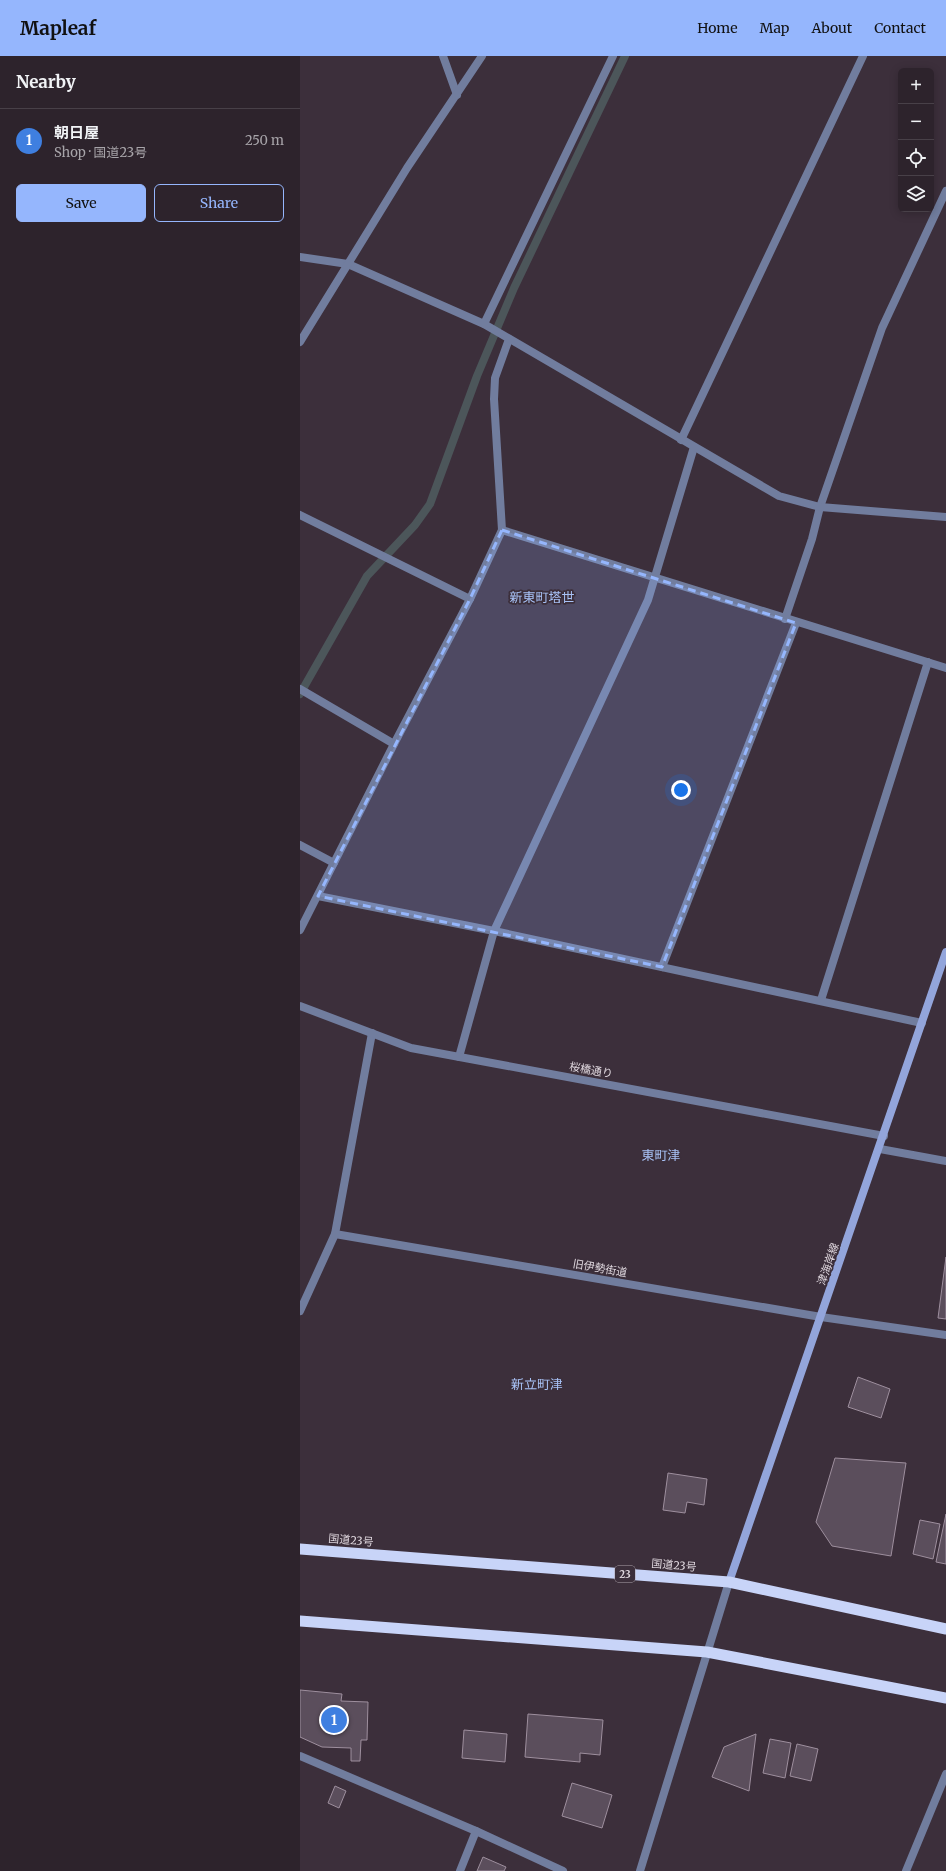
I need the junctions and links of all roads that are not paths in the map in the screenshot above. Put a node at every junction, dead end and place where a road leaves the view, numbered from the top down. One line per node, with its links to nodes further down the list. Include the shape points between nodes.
1 (443, 56): 5 (street)
2 (482, 56): 5 (street)
3 (613, 56): 9 (street)
4 (864, 56): 12 (street)
5 (457, 95): 8 (street, via 406,168)
6 (946, 191): 14 (street, via 882,328)
7 (300, 257): 8 (street)
8 (348, 264): 9 (street); 11 (street)
9 (485, 324): 10 (street)
10 (508, 338): 12 (street); 17 (street, via 495,378 494,398)
11 (300, 342)
12 (681, 440): 13 (street)
13 (694, 447): 14 (street, via 779,496); 18 (street)
14 (820, 506): 16 (street); 20 (street, via 812,539)
15 (300, 515): 19 (street)
16 (946, 517)
17 (502, 530): 18 (street); 19 (street)
18 (654, 577): 20 (street); 30 (street, via 648,600)
19 (470, 599): 25 (street)
20 (785, 619): 21 (street)
21 (796, 622): 22 (street); 32 (street)
22 (928, 662): 23 (street); 33 (street)
23 (946, 668)
24 (300, 689): 25 (street)
25 (394, 744): 27 (street)
26 (300, 845): 27 (street)
27 (334, 863): 28 (street)
28 (318, 896): 29 (street); 30 (street)
29 (300, 930)
30 (494, 931): 32 (street); 37 (street)
31 (946, 952): 35 (main road, 津海岸線)
32 (662, 967): 33 (street)
33 (821, 1000): 35 (street)
34 (300, 1006): 36 (street, 桜橋通り)
35 (922, 1023): 38 (main road, 津海岸線)
36 (372, 1033): 37 (street, 桜橋通り, via 411,1048); 41 (street)
37 (459, 1058): 38 (street, 桜橋通り)
38 (884, 1136): 39 (main road, 津海岸線)
39 (880, 1149): 40 (street); 43 (main road, 津海岸線)
40 (946, 1161)
41 (335, 1234): 42 (street); 43 (street, 旧伊勢街道)
42 (300, 1312)
43 (821, 1317): 44 (street, 旧伊勢街道); 46 (main road, 津海岸線)
44 (946, 1334)
45 (300, 1549): 46 (highway, 国道23号 / 23)
46 (729, 1582): 48 (highway, 国道23号 / 23); 49 (street)
47 (300, 1621): 49 (highway)
48 (946, 1629)
49 (707, 1652): 50 (highway); 56 (street)
50 (946, 1698)
51 (300, 1756): 53 (street)
52 (946, 1774): 57 (street)
53 (476, 1831): 54 (street); 55 (street)
54 (460, 1871)
55 (563, 1871)
56 (640, 1871)
57 (906, 1871)

